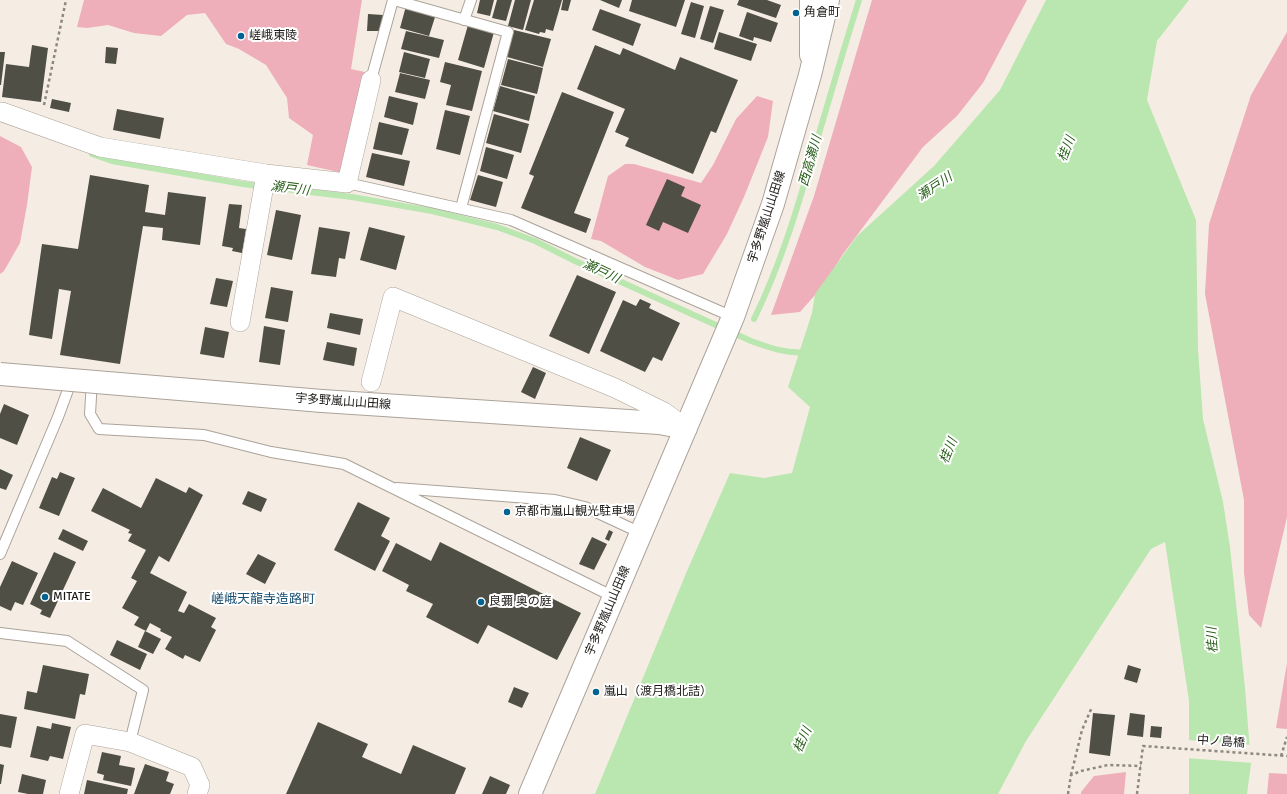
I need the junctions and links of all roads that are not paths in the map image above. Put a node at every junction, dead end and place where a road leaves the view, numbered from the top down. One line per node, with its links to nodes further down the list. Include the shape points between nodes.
1 (393, 0): 5 (lane); 7 (lane)
2 (471, 0): 5 (lane)
3 (811, 0): 6 (main road)
4 (828, 0): 6 (main road, 宇多野嵐山山田線)
5 (464, 20): 11 (lane, via 508,32)
6 (810, 74): 12 (main road, 宇多野嵐山山田線, via 773,204)
7 (371, 80): 10 (street)
8 (1, 111): 9 (street, via 100,147)
9 (264, 182): 10 (street); 13 (street)
10 (347, 183): 11 (lane)
11 (461, 208): 12 (lane, via 511,220)
12 (733, 317): 16 (main road, 宇多野嵐山山田線)
13 (240, 322)
14 (0, 374): 16 (main road, 宇多野嵐山山田線, bridge, via 322,401 651,422)
15 (371, 382): 16 (street, via 393,298 615,388 664,412)
16 (686, 428): 18 (main road, 宇多野嵐山山田線)
17 (391, 487): 18 (lane, via 554,500 584,507); 19 (lane, via 344,464 271,452 204,435 99,429 90,414 92,377 74,374); 20 (lane)
18 (641, 533): 20 (main road, 宇多野嵐山山田線)
19 (0, 554)
20 (614, 597): 25 (main road, 宇多野嵐山山田線)
21 (0, 633): 22 (lane, via 67,641 142,690)
22 (130, 742): 23 (street, via 86,734); 24 (street, via 192,767 200,785)
23 (69, 794)
24 (197, 794)
25 (530, 794)

